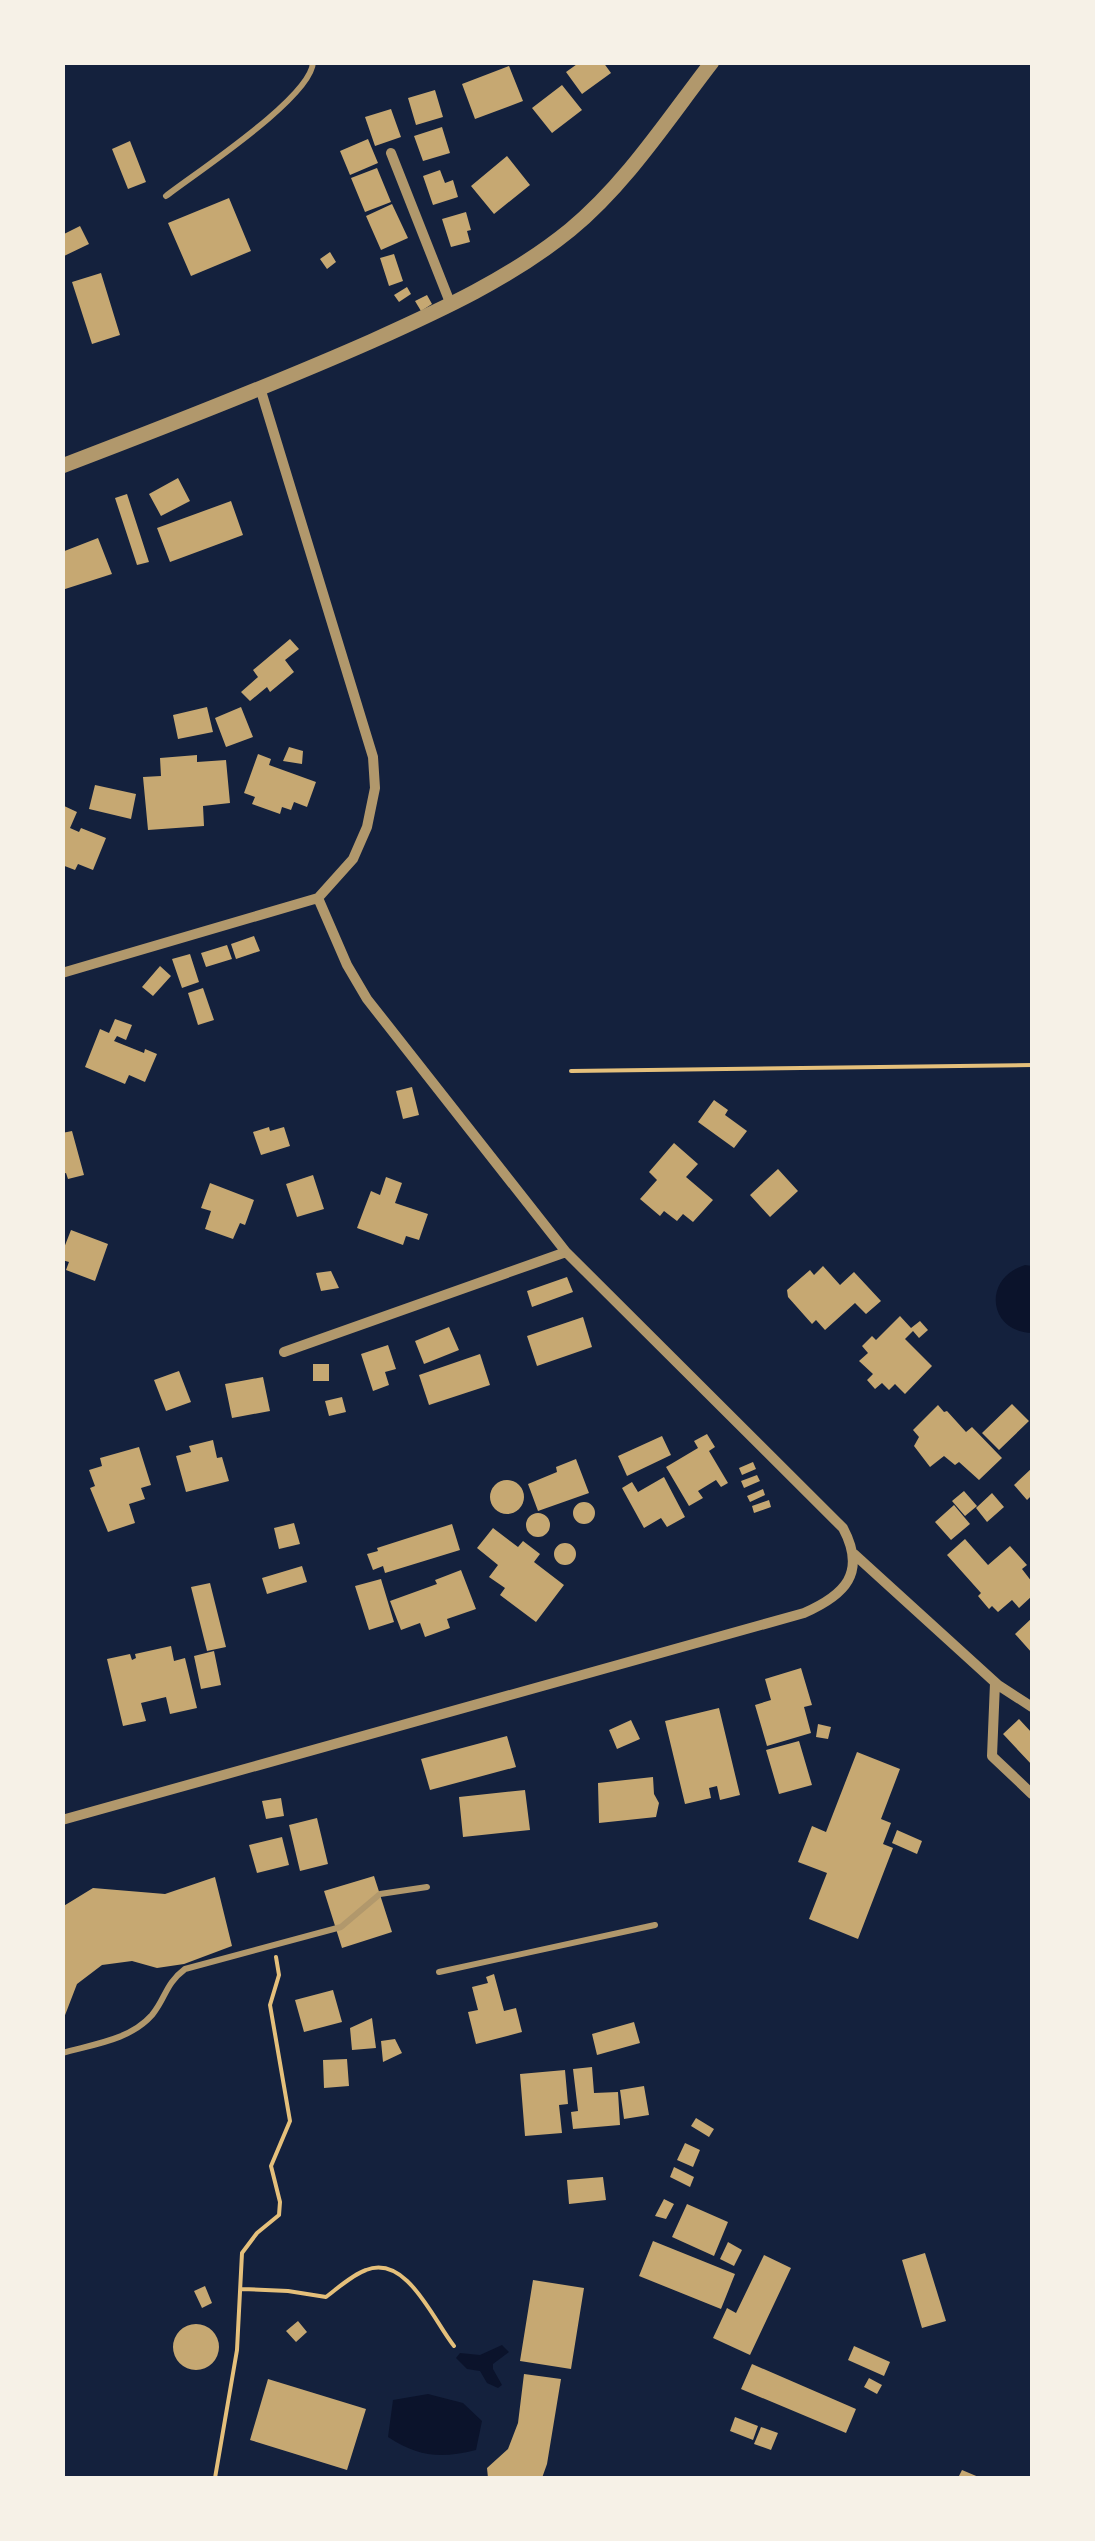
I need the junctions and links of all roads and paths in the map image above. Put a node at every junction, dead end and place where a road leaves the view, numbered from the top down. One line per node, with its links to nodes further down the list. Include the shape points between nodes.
1 (313, 62): 4 (lane, via 313,73 292,100)
2 (712, 62): 5 (street, via 604,199 531,258)
3 (391, 153): 5 (street)
4 (166, 196)
5 (451, 305): 6 (street)
6 (261, 390): 7 (street); 8 (street, via 373,757 368,827 353,859)
7 (62, 466)
8 (318, 898): 9 (street); 12 (street, via 368,998)
9 (62, 973)
10 (1032, 1064): 11 (path)
11 (570, 1071)
12 (566, 1252): 13 (street); 14 (street, via 844,1528)
13 (284, 1352)
14 (854, 1554): 15 (street); 18 (street, via 846,1586 830,1602 804,1612)
15 (996, 1683): 16 (street); 17 (street, via 992,1756)
16 (1032, 1707)
17 (1032, 1794)
18 (62, 1820)
19 (427, 1887): 21 (lane, via 380,1894 341,1927)
20 (654, 1925): 22 (lane)
21 (274, 1948): 23 (lane, via 185,1969 130,2034); 24 (path, via 279,1975 270,2005 290,2121 271,2166 280,2215 242,2253)
22 (439, 1972)
23 (62, 2053)
24 (242, 2289): 25 (path, via 326,2296 368,2269 390,2268 405,2276); 26 (path)
25 (454, 2346)
26 (216, 2478)

